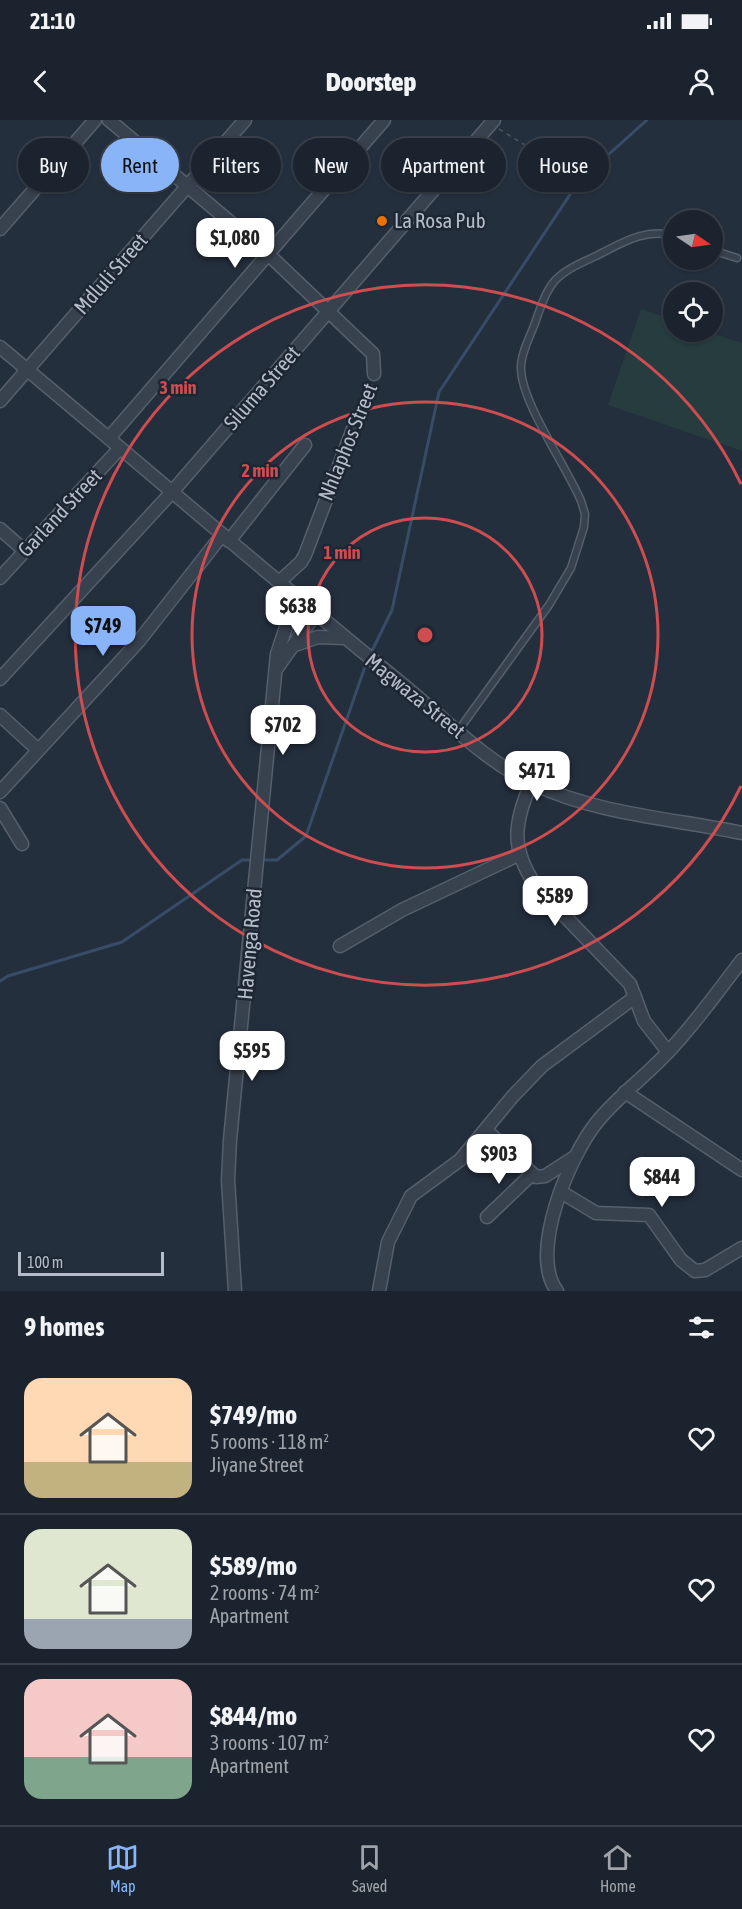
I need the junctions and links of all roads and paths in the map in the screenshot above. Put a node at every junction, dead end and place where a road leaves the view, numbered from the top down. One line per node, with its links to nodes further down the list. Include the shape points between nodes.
1 (95, 120): 8 (street)
2 (109, 120): 7 (street, Nhlaphos Street)
3 (245, 120): 7 (street, Mdluli Street)
4 (384, 120): 10 (street)
5 (490, 121): 6 (path); 13 (street, Siluma Street)
6 (518, 139)
7 (188, 185): 10 (street, Nhlaphos Street); 15 (street, Mdluli Street)
8 (0, 229)
9 (663, 234): 35 (lane, via 633,238 561,273 544,294 522,360 522,379 532,407 582,501 584,527 577,555 549,605)
10 (268, 254): 13 (street, Nhlaphos Street); 19 (street)
11 (723, 254): 12 (lane)
12 (737, 258)
13 (328, 311): 16 (street, Nhlaphos Street, via 373,354); 22 (street, Siluma Street)
14 (0, 347): 15 (street, Magwaza Street)
15 (27, 370): 17 (street, Mdluli Street); 19 (street, Magwaza Street)
16 (374, 374): 18 (path, Nhlaphos Street, via 369,396 356,415)
17 (0, 401)
18 (353, 429): 27 (street, Nhlaphos Street, via 305,555)
19 (109, 438): 21 (street, Magwaza Street)
20 (305, 445): 24 (street)
21 (120, 448): 22 (street, Magwaza Street); 25 (street, Garland Street)
22 (172, 492): 24 (street, Magwaza Street); 33 (street, Siluma Street)
23 (0, 528): 25 (street)
24 (225, 538): 27 (street, Magwaza Street); 36 (street, via 139,641)
25 (25, 550): 26 (street, Garland Street)
26 (0, 578)
27 (279, 582): 28 (street, Magwaza Street)
28 (301, 601): 29 (street, Magwaza Street); 32 (street, Havenga Road, via 281,639)
29 (316, 613): 30 (street, Magwaza Street); 31 (street, Havenga Road)
30 (346, 639): 31 (street, via 318,637); 35 (street, Magwaza Street)
31 (291, 647): 32 (street, Havenga Road)
32 (276, 669): 55 (street, Havenga Road, via 228,1169)
33 (0, 679)
34 (0, 715): 36 (street)
35 (458, 731): 37 (street, Magwaza Street)
36 (37, 749): 38 (street)
37 (531, 783): 40 (street, Magwaza Street, via 618,810); 42 (street, via 518,817)
38 (0, 792)
39 (0, 808): 41 (street)
40 (742, 833)
41 (22, 844)
42 (520, 854): 43 (street, via 402,910); 45 (street, via 536,886 630,984)
43 (340, 946)
44 (742, 960): 46 (street)
45 (635, 997): 46 (street, via 644,1021); 48 (street, via 542,1066)
46 (668, 1052): 47 (street)
47 (625, 1092): 49 (street, via 591,1129); 50 (street)
48 (486, 1130): 51 (street); 56 (street, via 460,1160 411,1196 388,1242)
49 (573, 1158): 51 (street, via 543,1178); 52 (street)
50 (742, 1170)
51 (532, 1174): 53 (street)
52 (561, 1192): 54 (street, via 596,1213 649,1215 681,1260 695,1271 705,1270); 57 (street, via 547,1241 550,1281)
53 (487, 1217)
54 (742, 1248)
55 (235, 1291)
56 (379, 1291)
57 (557, 1291)

